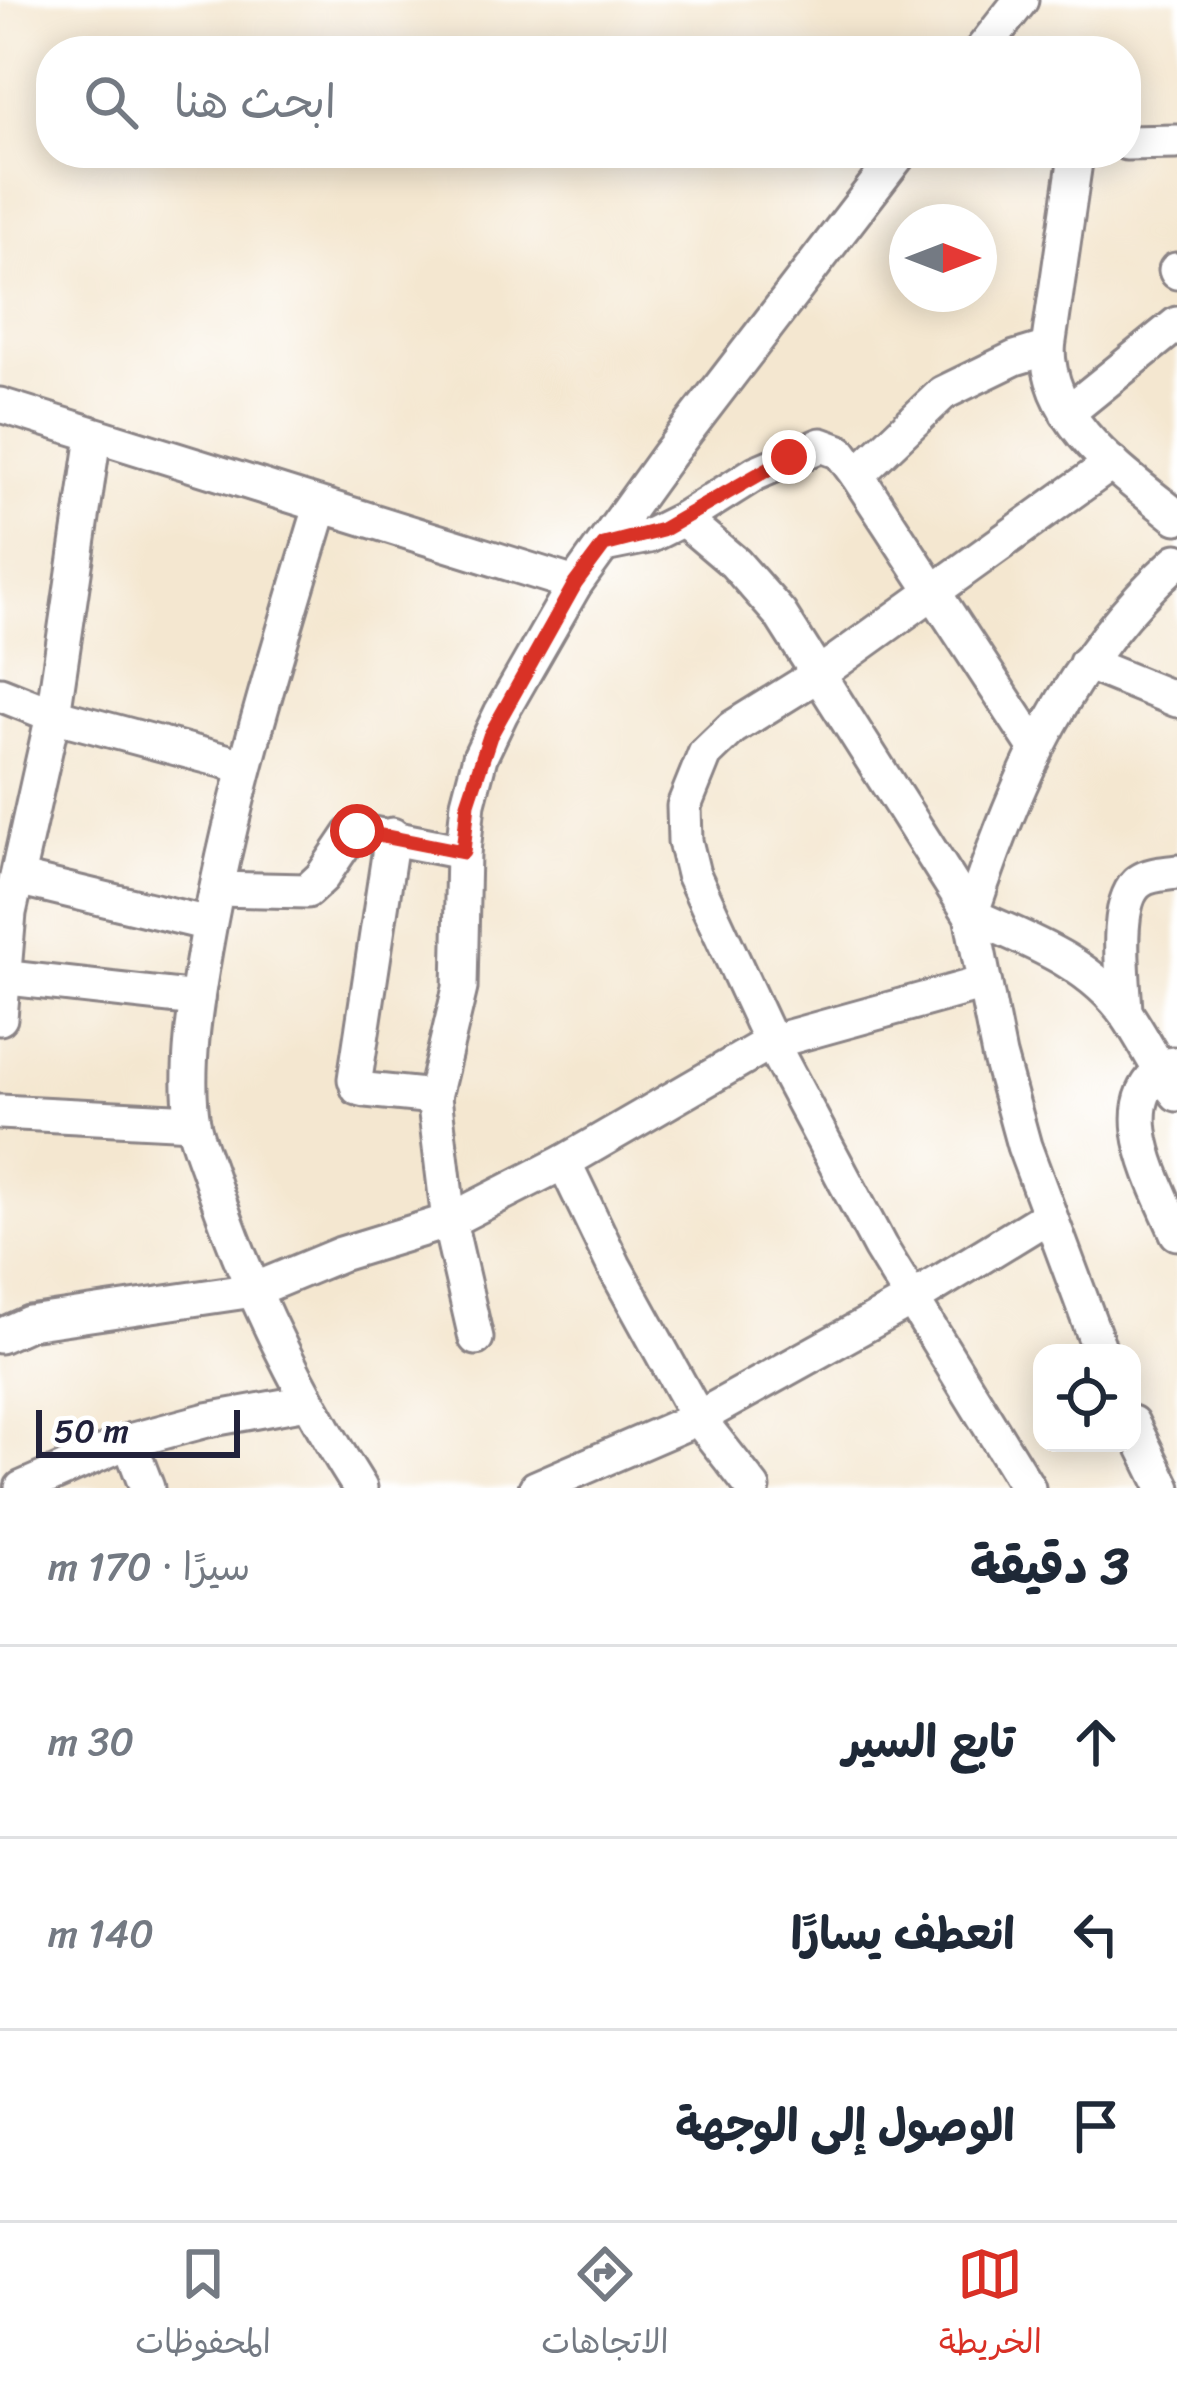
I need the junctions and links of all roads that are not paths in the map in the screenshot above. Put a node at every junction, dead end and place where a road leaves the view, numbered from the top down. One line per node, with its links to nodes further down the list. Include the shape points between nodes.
1 (1021, 0): 2 (street)
2 (993, 36)
3 (1177, 142): 4 (street)
4 (1141, 143)
5 (888, 168): 17 (street)
6 (1074, 168): 8 (street)
7 (1177, 324): 10 (street)
8 (1048, 348): 10 (street, via 1053,388); 13 (street, via 943,393)
9 (0, 405): 11 (street)
10 (1067, 413): 12 (street)
11 (94, 436): 14 (street); 25 (street)
12 (1112, 463): 15 (street); 20 (street)
13 (857, 475): 16 (street, via 840,452 821,445 756,473); 20 (street)
14 (321, 507): 19 (street); 27 (street)
15 (1177, 517)
16 (683, 519): 17 (street); 22 (street, via 752,580)
17 (604, 545): 19 (street)
18 (1177, 561): 21 (street)
19 (575, 584): 29 (street, via 480,758)
20 (932, 592): 22 (street); 26 (street)
21 (1086, 664): 24 (street); 26 (street)
22 (819, 674): 33 (street); 40 (street, via 705,754 684,806 693,874)
23 (1, 699): 25 (street)
24 (1177, 700)
25 (53, 715): 27 (street); 31 (street)
26 (1035, 747): 33 (street)
27 (244, 766): 32 (street)
28 (392, 835): 29 (street); 32 (street, via 351,834 307,891); 42 (street, via 355,1079 358,1088)
29 (463, 852): 42 (street, via 460,988)
30 (1177, 872): 38 (street, via 1139,881 1127,897)
31 (17, 878): 34 (street); 35 (street)
32 (217, 889): 34 (street)
33 (971, 915): 36 (street); 38 (street, via 1055,953)
34 (209, 924): 37 (street)
35 (2, 977): 37 (street); 39 (street)
36 (984, 983): 40 (street); 46 (street)
37 (197, 999): 44 (street)
38 (1125, 1012): 41 (street)
39 (0, 1018)
40 (771, 1042): 45 (street); 50 (street)
41 (1171, 1076): 48 (street, via 1146,1093 1138,1133)
42 (434, 1097): 47 (street)
43 (0, 1112): 44 (street)
44 (193, 1122): 49 (street)
45 (564, 1162): 47 (street); 55 (street)
46 (1048, 1216): 50 (street); 53 (street)
47 (449, 1221): 49 (street); 52 (street)
48 (1177, 1233)
49 (254, 1290): 51 (street, via 29,1323); 54 (street)
50 (914, 1298): 55 (street); 63 (street)
51 (0, 1336)
52 (476, 1338)
53 (1098, 1344)
54 (307, 1402): 57 (street); 60 (street)
55 (698, 1418): 61 (street); 62 (street)
56 (1141, 1441): 64 (street)
57 (129, 1442): 58 (street); 59 (street)
58 (22, 1488)
59 (147, 1488)
60 (360, 1488)
61 (536, 1488)
62 (753, 1488)
63 (1028, 1488)
64 (1164, 1488)

